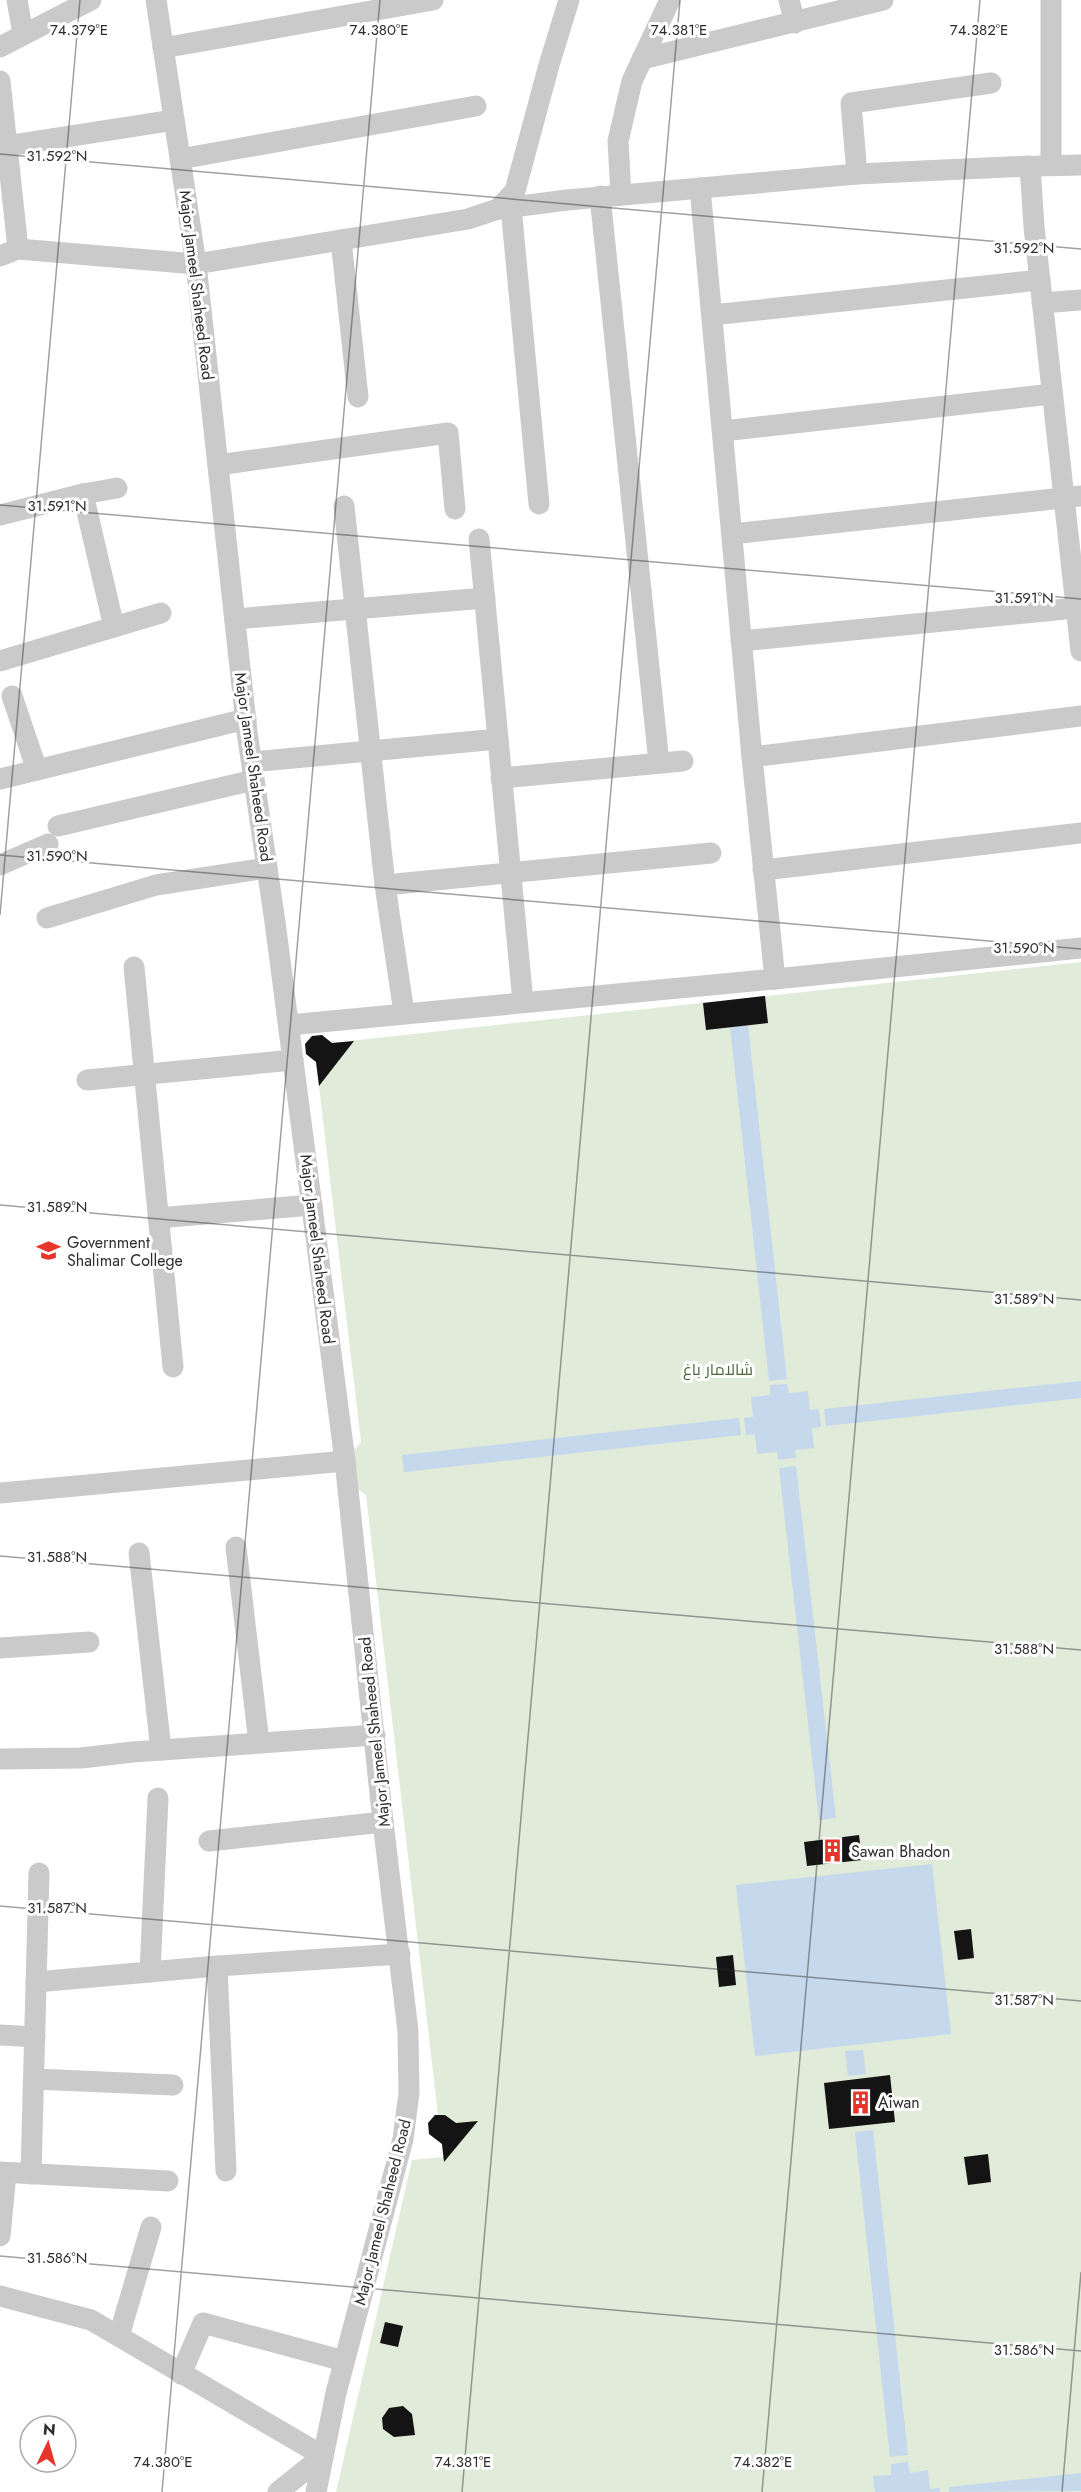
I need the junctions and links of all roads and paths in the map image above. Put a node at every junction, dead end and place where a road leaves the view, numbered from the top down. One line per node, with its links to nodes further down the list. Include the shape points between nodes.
1 (18, 0): 11 (street)
2 (91, 0): 11 (street)
3 (156, 0): 13 (street, Major Jameel Shaheed Road)
4 (433, 0): 13 (street)
5 (569, 0): 27 (street, via 515,191)
6 (670, 0): 14 (street)
7 (789, 0): 10 (street)
8 (883, 0): 10 (street)
9 (1051, 0): 22 (street)
10 (795, 23): 14 (street)
11 (23, 34): 12 (street)
12 (0, 46)
13 (163, 48): 18 (street, Major Jameel Shaheed Road)
14 (642, 59): 25 (street, via 632,81 618,141)
15 (0, 81): 19 (street)
16 (991, 83): 23 (street, via 850,103)
17 (476, 106): 20 (street)
18 (174, 120): 19 (street); 20 (street, Major Jameel Shaheed Road)
19 (3, 148): 29 (street)
20 (180, 159): 30 (street, Major Jameel Shaheed Road)
21 (1081, 165): 22 (street)
22 (1041, 166): 23 (street); 31 (street)
23 (857, 174): 24 (street)
24 (700, 188): 25 (street); 34 (street)
25 (621, 195): 26 (street)
26 (600, 196): 27 (street); 64 (street)
27 (504, 208): 28 (street, via 468,219); 42 (street)
28 (341, 240): 30 (street); 36 (street)
29 (9, 252): 30 (street)
30 (196, 264): 38 (street, Major Jameel Shaheed Road)
31 (1040, 280): 33 (street); 34 (street)
32 (1081, 300): 33 (street)
33 (1042, 303): 35 (street)
34 (712, 315): 37 (street)
35 (1052, 394): 37 (street); 41 (street)
36 (358, 398)
37 (723, 431): 46 (street)
38 (218, 465): 44 (street, via 448,433); 52 (street, Major Jameel Shaheed Road)
39 (117, 488): 40 (street)
40 (83, 494): 45 (street); 53 (street)
41 (1073, 497): 46 (street); 49 (street)
42 (539, 504)
43 (344, 506): 50 (street)
44 (455, 508)
45 (0, 515)
46 (732, 534): 54 (street)
47 (479, 539): 48 (street)
48 (484, 598): 50 (street); 60 (street)
49 (1076, 608): 54 (street); 55 (street)
50 (355, 609): 52 (street); 61 (street)
51 (161, 613): 53 (street)
52 (235, 619): 59 (street, Major Jameel Shaheed Road)
53 (114, 627): 56 (street)
54 (741, 640): 62 (street)
55 (1081, 651)
56 (0, 661)
57 (12, 696): 65 (street)
58 (1081, 716): 62 (street)
59 (246, 719): 65 (street); 66 (street, Major Jameel Shaheed Road)
60 (498, 739): 61 (street); 67 (street)
61 (370, 751): 66 (street); 75 (street)
62 (752, 757): 73 (street)
63 (683, 760): 64 (street)
64 (659, 763): 67 (street)
65 (37, 770): 68 (street)
66 (253, 771): 71 (street, via 53,835); 72 (street, Major Jameel Shaheed Road)
67 (501, 778): 74 (street)
68 (0, 779)
69 (1081, 833): 73 (street)
70 (711, 853): 74 (street)
71 (0, 865)
72 (267, 868): 76 (street, via 156,885); 82 (street, Major Jameel Shaheed Road)
73 (763, 870): 79 (street)
74 (511, 873): 75 (street); 80 (street)
75 (385, 885): 81 (street)
76 (46, 918)
77 (1081, 948): 79 (street)
78 (134, 967): 84 (street)
79 (775, 980): 80 (street)
80 (523, 1002): 81 (street)
81 (404, 1013): 82 (street)
82 (288, 1025): 83 (street, Major Jameel Shaheed Road)
83 (293, 1060): 84 (street); 86 (street, Major Jameel Shaheed Road)
84 (144, 1075): 85 (street); 87 (street)
85 (87, 1080)
86 (312, 1204): 87 (street); 89 (street, Major Jameel Shaheed Road)
87 (158, 1218): 88 (street)
88 (173, 1367)
89 (345, 1461): 90 (street); 95 (street, Major Jameel Shaheed Road)
90 (0, 1493)
91 (236, 1547): 96 (street)
92 (139, 1553): 97 (street)
93 (89, 1642): 94 (street)
94 (0, 1648)
95 (375, 1735): 96 (street); 100 (street, Major Jameel Shaheed Road)
96 (259, 1743): 97 (street)
97 (161, 1750): 98 (street, via 81,1758)
98 (0, 1760)
99 (158, 1798): 105 (street)
100 (383, 1822): 101 (street); 103 (street, Major Jameel Shaheed Road)
101 (209, 1841)
102 (39, 1873): 106 (street)
103 (400, 1954): 104 (street); 119 (street, Major Jameel Shaheed Road, via 408,2031 409,2093 403,2139)
104 (217, 1966): 105 (street); 111 (street)
105 (150, 1972): 106 (street)
106 (36, 1983): 108 (street)
107 (0, 2035): 108 (street)
108 (35, 2037): 109 (street)
109 (34, 2079): 110 (street); 113 (street)
110 (173, 2085)
111 (226, 2171)
112 (3, 2172): 113 (street); 116 (street)
113 (31, 2174): 114 (street)
114 (168, 2181)
115 (151, 2227): 118 (street)
116 (0, 2236)
117 (0, 2296): 118 (street, via 91,2320)
118 (119, 2336): 120 (street)
119 (344, 2361): 120 (street, via 202,2323); 121 (street, Major Jameel Shaheed Road)
120 (181, 2374): 121 (street)
121 (323, 2456): 122 (street); 123 (street, Major Jameel Shaheed Road)
122 (279, 2492)
123 (316, 2492)

